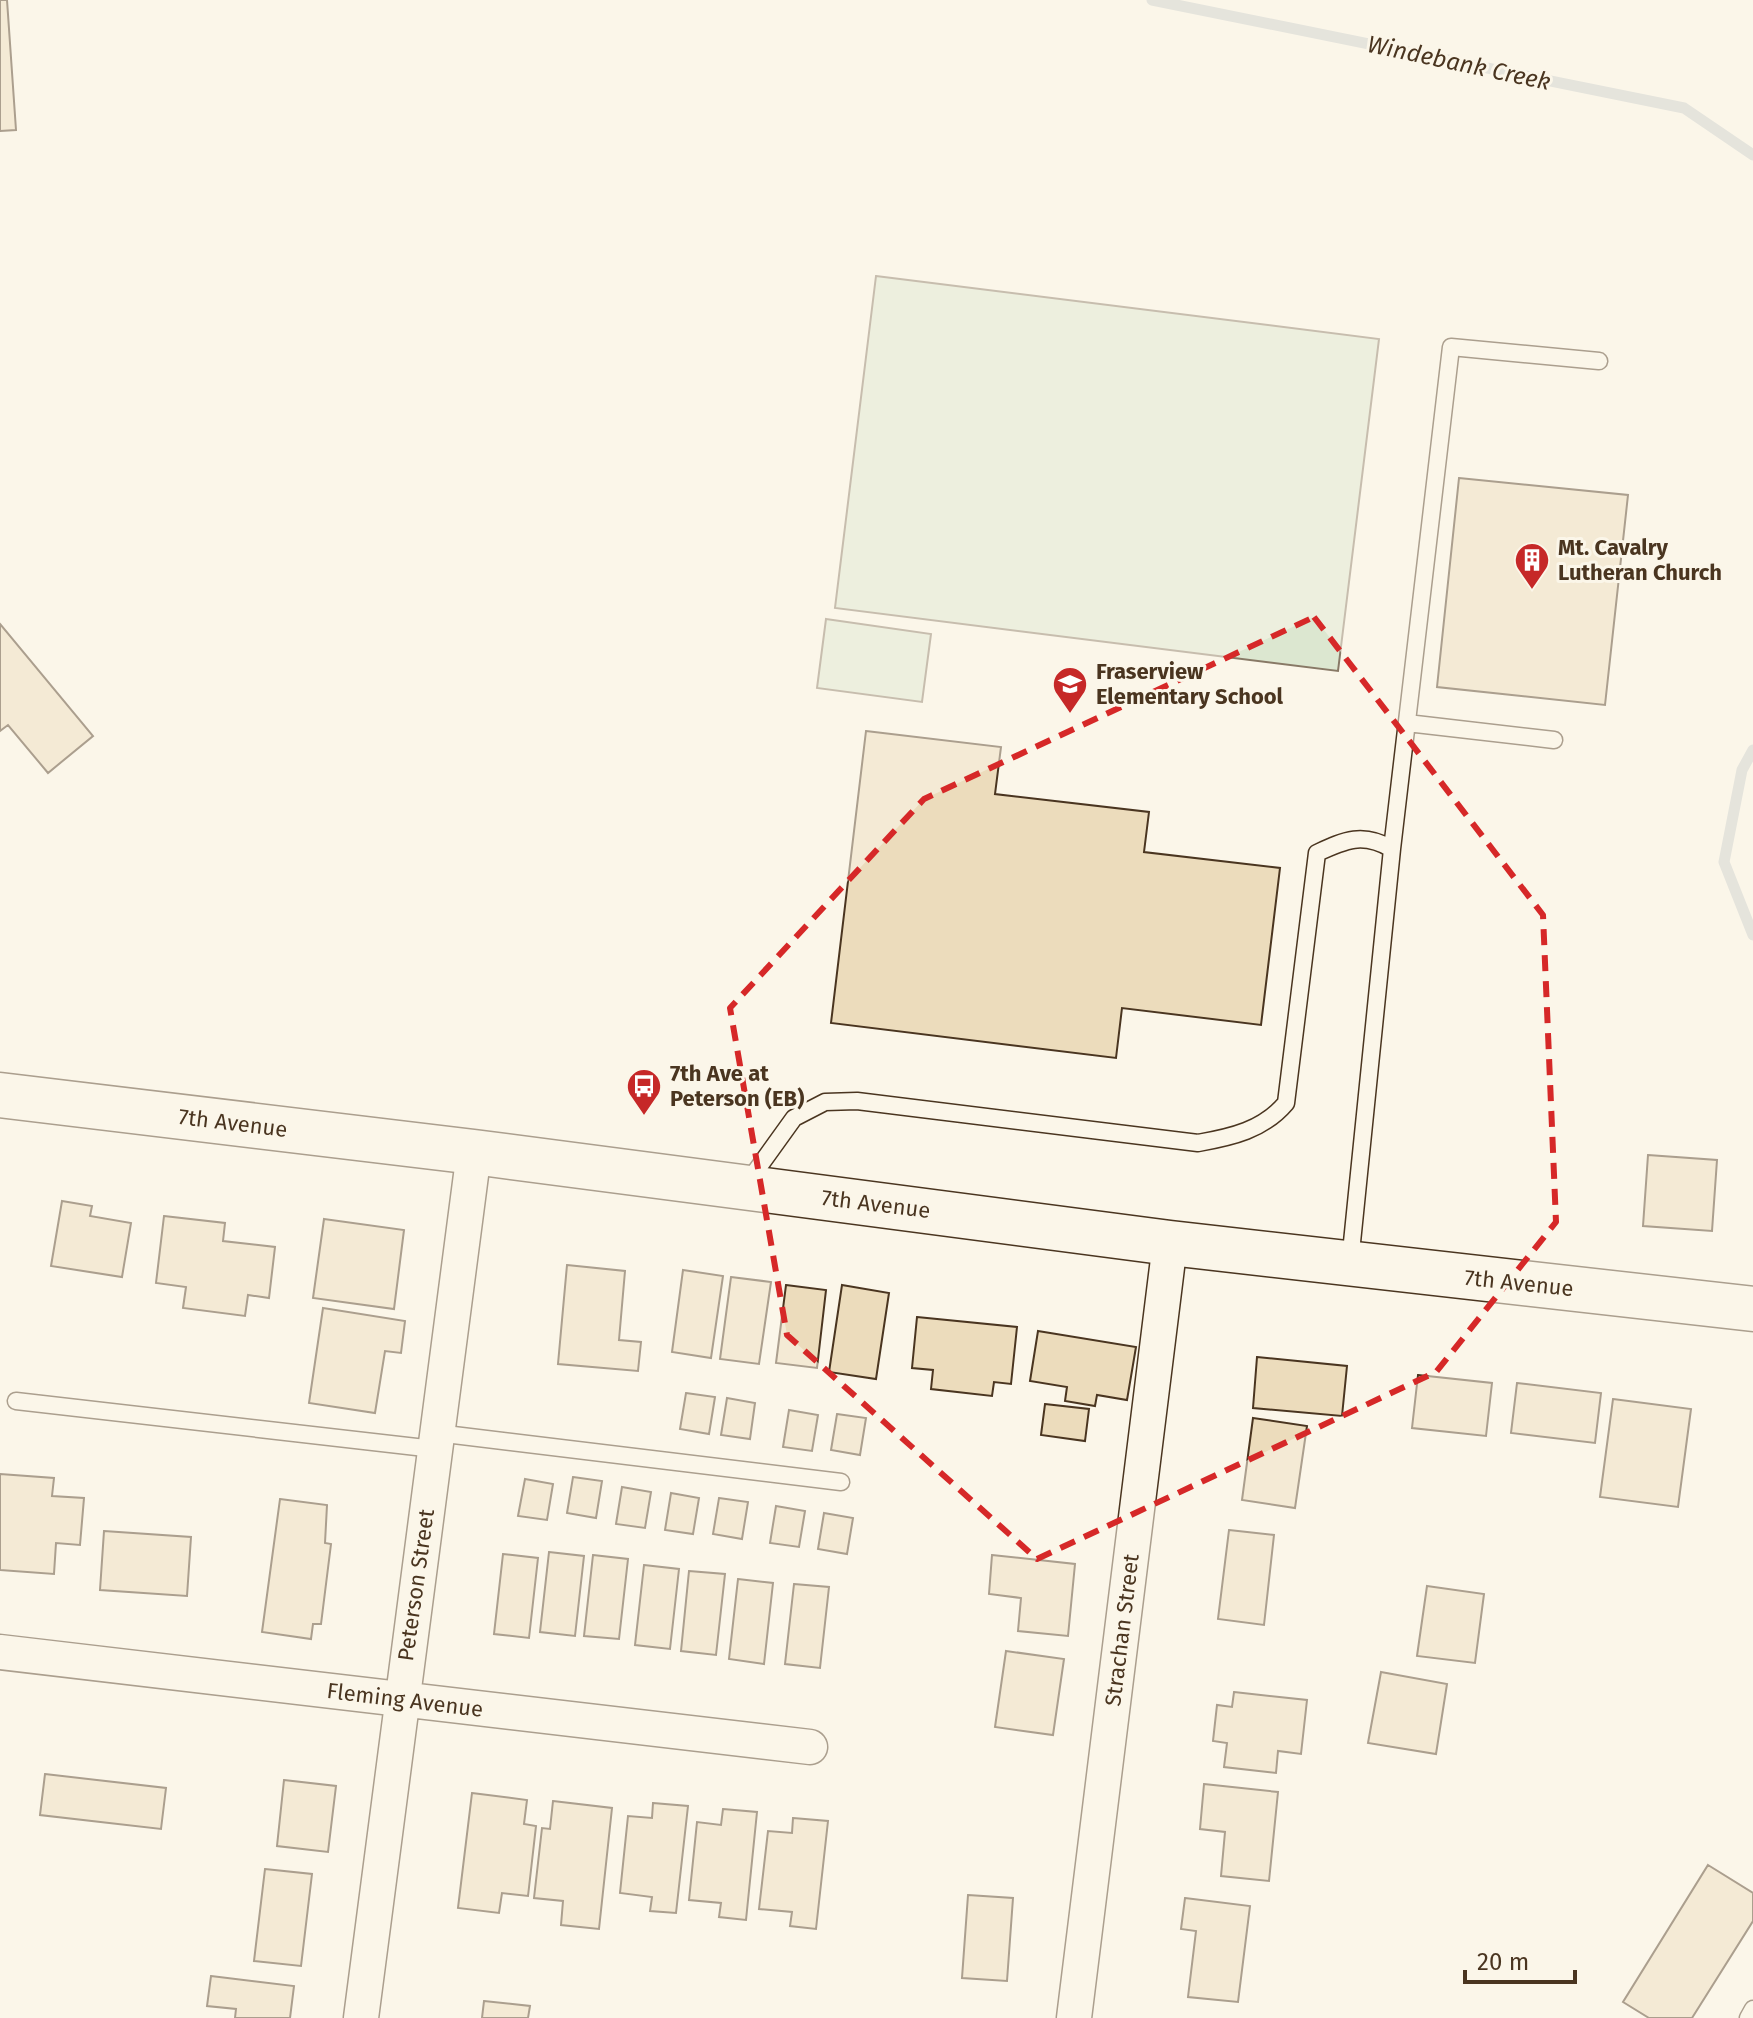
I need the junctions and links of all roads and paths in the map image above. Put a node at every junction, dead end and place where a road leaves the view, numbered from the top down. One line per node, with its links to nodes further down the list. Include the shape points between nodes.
1 (1599, 361): 2 (lane, via 1451,347)
2 (1407, 723): 3 (lane); 4 (lane)
3 (1554, 740)
4 (1392, 849): 7 (lane, via 1377,840 1347,839 1317,853 1286,1103 1256,1128 1198,1143 857,1101 825,1102 794,1118); 9 (lane)
5 (0, 1095): 6 (street, 7th Avenue)
6 (474, 1152): 7 (street, 7th Avenue); 12 (street, Peterson Street)
7 (744, 1187): 8 (street, 7th Avenue)
8 (1170, 1243): 9 (street, 7th Avenue); 19 (street, Strachan Street)
9 (1350, 1263): 10 (street, 7th Avenue)
10 (1753, 1309)
11 (16, 1401): 12 (lane)
12 (436, 1441): 13 (lane); 15 (street, Peterson Street)
13 (841, 1482)
14 (0, 1652): 15 (street, Fleming Avenue)
15 (401, 1700): 16 (street, Fleming Avenue); 18 (street, Peterson Street)
16 (810, 1747)
17 (1753, 2009): 20 (lane)
18 (361, 2018)
19 (1074, 2018)
20 (1748, 2018)

